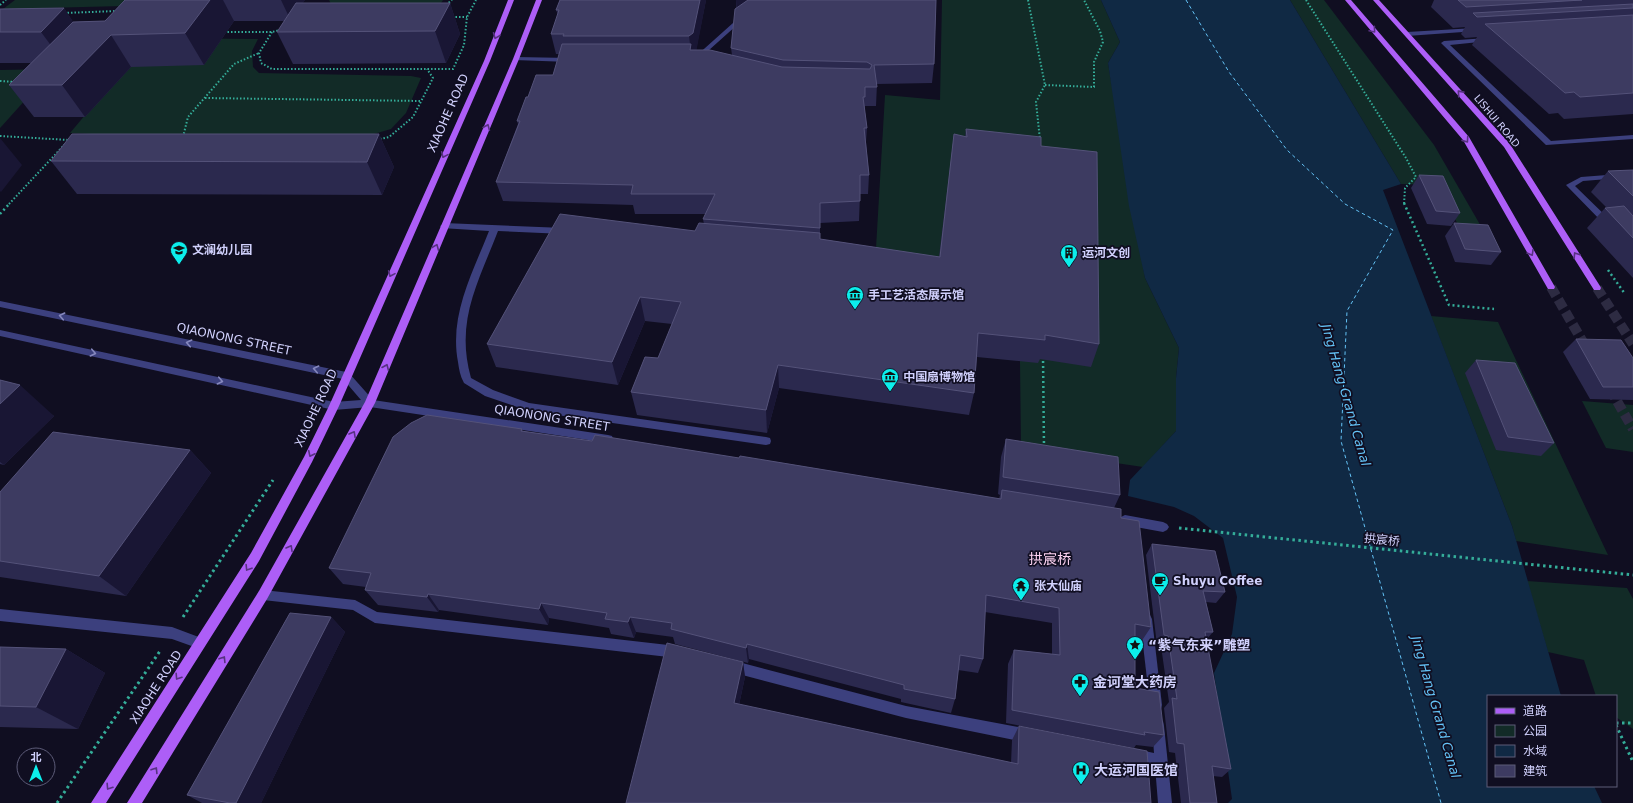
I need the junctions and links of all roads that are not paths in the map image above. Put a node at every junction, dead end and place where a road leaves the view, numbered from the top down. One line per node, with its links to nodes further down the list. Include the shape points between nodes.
1 (511, 0): 22 (main road, XIAOHE ROAD, one-way to 22, via 487,61)
2 (539, 0): 9 (main road)
3 (757, 0): 11 (street, via 752,13 735,24 710,48 690,60)
4 (1348, 0): 18 (main road, one-way to 18, via 1466,139)
5 (1376, 0): 7 (main road, LISHUI ROAD)
6 (1486, 29): 7 (street)
7 (1407, 34): 19 (main road, LISHUI ROAD, one-way to 7, via 1507,146)
8 (1492, 40): 12 (street, via 1444,43 1549,143)
9 (516, 59): 10 (street); 14 (main road, one-way to 9)
10 (578, 60)
11 (705, 62)
12 (1633, 137)
13 (1633, 175): 17 (street, via 1581,179 1570,185)
14 (444, 226): 15 (street); 23 (main road, one-way to 14)
15 (495, 227): 16 (street); 26 (street, via 464,310 460,336 461,359 467,380 489,393 529,407)
16 (570, 231)
17 (1617, 232)
18 (1551, 287)
19 (1597, 288)
20 (0, 304): 22 (street, QIAONONG STREET, one-way to 20)
21 (0, 333): 24 (street, one-way to 24)
22 (346, 376): 23 (street); 24 (main road, XIAOHE ROAD)
23 (370, 403): 24 (street, QIAONONG STREET); 25 (street, QIAONONG STREET); 31 (main road, one-way to 23)
24 (334, 406): 34 (main road, XIAOHE ROAD, one-way to 34, via 255,557)
25 (621, 441)
26 (766, 441)
27 (1113, 518): 28 (street)
28 (1135, 522): 29 (street); 30 (street)
29 (1163, 526)
30 (1137, 537)
31 (263, 595): 35 (street, via 355,606 374,617); 41 (main road, one-way to 31)
32 (1145, 607): 39 (street)
33 (0, 616): 34 (street, via 172,633)
34 (200, 643): 40 (main road, XIAOHE ROAD, one-way to 40)
35 (687, 654)
36 (717, 662): 37 (street, via 906,712)
37 (1038, 738)
38 (1123, 754): 39 (street)
39 (1162, 761): 42 (street)
40 (98, 803)
41 (134, 803)
42 (1165, 803)

